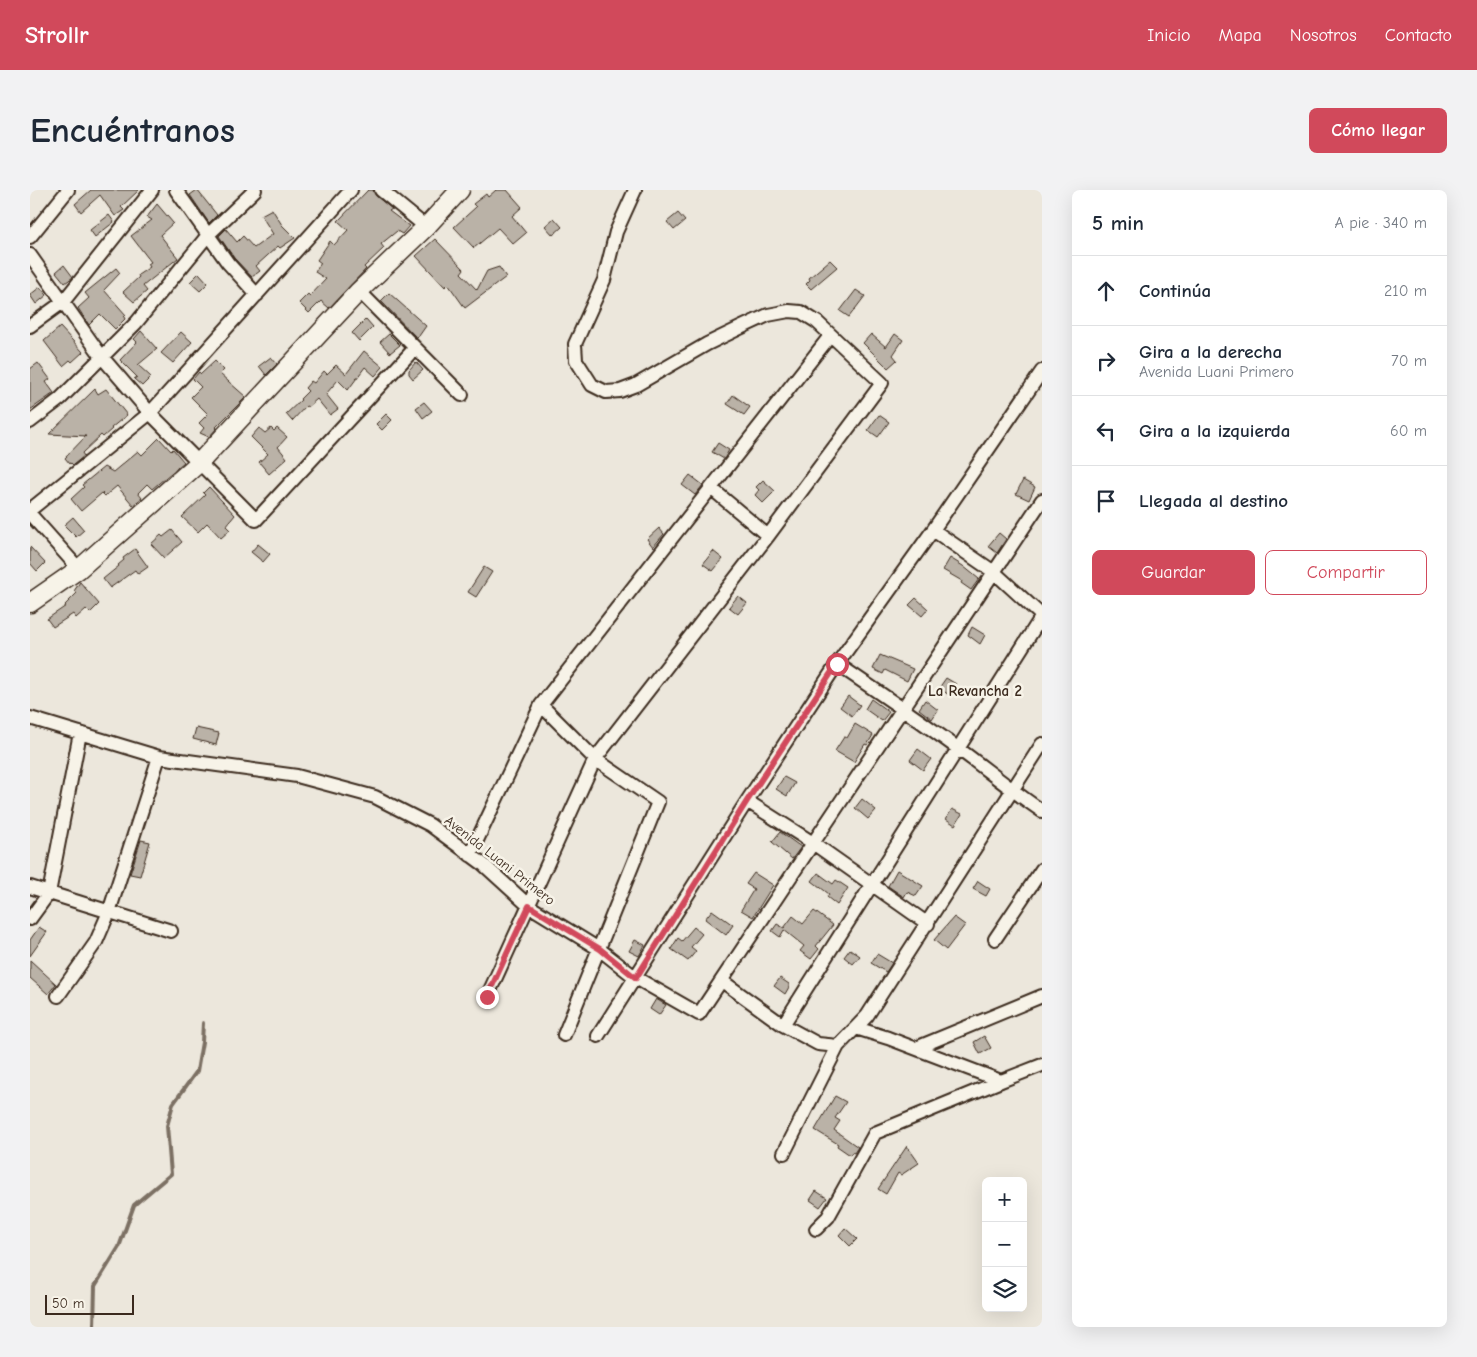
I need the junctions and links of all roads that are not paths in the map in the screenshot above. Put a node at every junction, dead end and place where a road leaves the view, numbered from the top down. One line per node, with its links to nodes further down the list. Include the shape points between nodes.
1 (68, 190): 11 (street)
2 (152, 190): 15 (street)
3 (176, 190): 10 (street)
4 (255, 190): 10 (street)
5 (351, 190): 14 (street)
6 (381, 190): 9 (street)
7 (460, 190): 9 (street)
8 (635, 190): 17 (street, via 616,232 604,280 575,344 576,360 592,385 606,392 620,392 708,344 768,316 788,311 801,312)
9 (426, 227): 13 (street)
10 (208, 235): 14 (street); 19 (street, via 136,323)
11 (30, 237)
12 (30, 255): 15 (street)
13 (359, 291): 18 (street); 24 (street)
14 (257, 294): 22 (street)
15 (63, 302): 16 (street); 19 (street)
16 (30, 326)
17 (830, 336): 25 (street); 29 (street, via 882,383)
18 (415, 348): 21 (street); 24 (street, via 256,520)
19 (102, 357): 22 (street); 23 (street, via 60,399)
20 (1042, 370): 28 (street)
21 (462, 395)
22 (150, 412): 24 (street); 27 (street)
23 (30, 422)
24 (200, 462): 30 (street)
25 (711, 488): 29 (street); 34 (street)
26 (1042, 500): 31 (street)
27 (30, 512): 30 (street)
28 (933, 530): 31 (street); 33 (street)
29 (768, 536): 41 (street)
30 (79, 569): 32 (street)
31 (994, 572): 35 (street); 39 (street, via 1042,616)
32 (30, 603)
33 (837, 664): 35 (street); 43 (street)
34 (541, 705): 41 (street); 46 (street)
35 (903, 709): 39 (street); 45 (street)
36 (30, 718): 37 (street, Avenida Luani Primero)
37 (80, 733): 40 (street, Avenida Luani Primero); 50 (street)
38 (1042, 744): 42 (street)
39 (958, 748): 42 (street); 48 (street)
40 (159, 757): 46 (street, Avenida Luani Primero, via 297,776 374,797 430,825); 52 (street)
41 (595, 759): 51 (street); 57 (street, via 658,802)
42 (1011, 790): 44 (street); 54 (street)
43 (747, 801): 45 (street); 58 (street)
44 (1042, 811)
45 (813, 844): 48 (street); 59 (street)
46 (470, 855): 51 (street, Avenida Luani Primero)
47 (1042, 869): 56 (street)
48 (872, 884): 54 (street); 63 (street)
49 (30, 888): 50 (street)
50 (49, 893): 52 (street); 53 (street)
51 (529, 906): 57 (street, Avenida Luani Primero); 62 (street)
52 (109, 912): 55 (street); 60 (street, via 96,942)
53 (30, 919)
54 (928, 924): 64 (street)
55 (170, 931)
56 (995, 939)
57 (600, 949): 58 (street, Avenida Luani Primero); 65 (street)
58 (636, 978): 59 (street, Avenida Luani Primero, via 699,1014); 66 (street)
59 (722, 981): 63 (street)
60 (58, 996)
61 (1042, 996): 68 (street)
62 (487, 997)
63 (782, 1025): 67 (street, via 818,1044)
64 (856, 1028): 67 (street); 68 (street)
65 (564, 1035)
66 (598, 1036)
67 (838, 1046): 71 (street)
68 (916, 1048): 70 (street)
69 (1042, 1065): 70 (street)
70 (1001, 1081): 72 (street, via 875,1133 828,1217)
71 (784, 1153)
72 (816, 1229)

